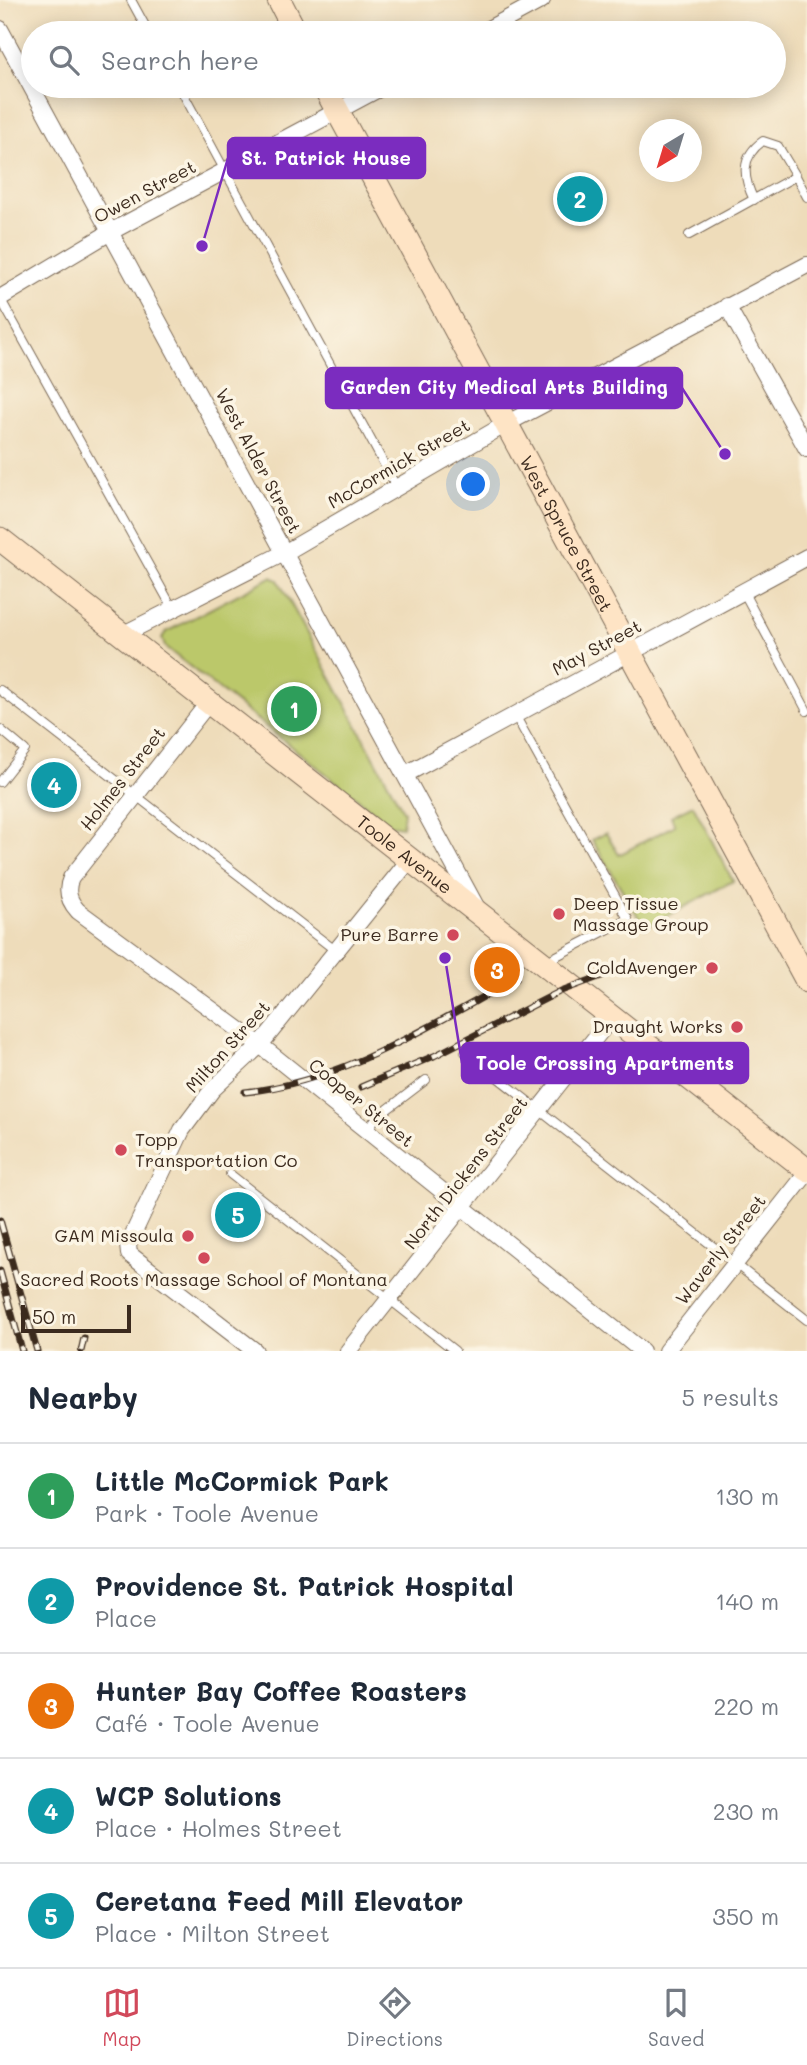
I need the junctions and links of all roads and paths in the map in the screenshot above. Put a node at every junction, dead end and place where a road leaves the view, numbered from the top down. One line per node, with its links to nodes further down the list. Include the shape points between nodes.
1 (131, 0): 4 (lane)
2 (278, 0): 5 (main road)
3 (542, 0): 6 (street)
4 (142, 21)
5 (289, 21)
6 (503, 21)
7 (0, 29): 8 (street, West Alder Street)
8 (21, 67)
9 (38, 98): 18 (street, West Alder Street)
10 (185, 98): 14 (lane)
11 (331, 98): 13 (main road, West Spruce Street)
12 (362, 98): 13 (street, Owen Street)
13 (338, 111): 14 (street, Owen Street); 23 (main road, West Spruce Street)
14 (225, 171): 18 (street, Owen Street); 25 (lane)
15 (796, 176): 16 (lane); 17 (lane); 17 (lane, via 778,146 763,141 746,163 745,179)
16 (807, 197)
17 (754, 200): 19 (lane)
18 (112, 231): 21 (street, Owen Street); 27 (street, West Alder Street)
19 (690, 235)
20 (807, 265): 22 (street, McCormick Street)
21 (0, 298): 30 (lane)
22 (727, 306): 23 (street, McCormick Street); 24 (street)
23 (506, 424): 25 (street, McCormick Street); 32 (main road, West Spruce Street)
24 (807, 449)
25 (397, 488): 27 (street, McCormick Street)
26 (0, 539): 31 (main road, Toole Avenue)
27 (286, 552): 30 (street, McCormick Street); 38 (street, West Alder Street)
28 (807, 557): 29 (street, May Street)
29 (743, 591): 32 (street, May Street); 35 (lane)
30 (173, 609): 31 (street, McCormick Street)
31 (122, 635): 34 (main road, Toole Avenue)
32 (629, 653): 36 (street, May Street); 46 (main road, West Spruce Street)
33 (0, 690): 40 (lane)
34 (209, 702): 40 (street, Holmes Street); 41 (main road, Toole Avenue)
35 (807, 711)
36 (515, 715): 38 (street, May Street); 45 (lane, via 628,919)
37 (0, 729): 39 (lane, via 25,750)
38 (406, 774): 43 (street, West Alder Street)
39 (0, 782)
40 (135, 793): 42 (street, Holmes Street); 44 (lane)
41 (411, 859): 43 (main road, Toole Avenue); 44 (street, Milton Street)
42 (69, 880): 48 (street, Cooper Street, via 68,893 76,909)
43 (480, 912): 45 (main road, Toole Avenue)
44 (336, 951): 48 (street, Milton Street)
45 (544, 963): 47 (main road, Toole Avenue)
46 (807, 981)
47 (611, 1018): 51 (street, North Dickens Street); 54 (main road, Toole Avenue)
48 (260, 1045): 52 (street, Cooper Street); 59 (street, Milton Street, via 212,1090 182,1129 128,1245 129,1254)
49 (465, 1052): 51 (lane)
50 (426, 1080): 52 (lane, via 376,1118)
51 (540, 1111): 55 (street, North Dickens Street); 56 (lane)
52 (366, 1132): 55 (street, Cooper Street)
53 (230, 1174): 57 (lane)
54 (806, 1177): 56 (street, Waverly Street)
55 (462, 1210): 57 (street, North Dickens Street); 62 (street, Cooper Street)
56 (735, 1264): 58 (lane); 63 (street, Waverly Street)
57 (390, 1300): 60 (street, North Dickens Street); 61 (lane)
58 (807, 1320)
59 (255, 1351)
60 (348, 1351)
61 (455, 1351)
62 (642, 1351)
63 (666, 1351)

